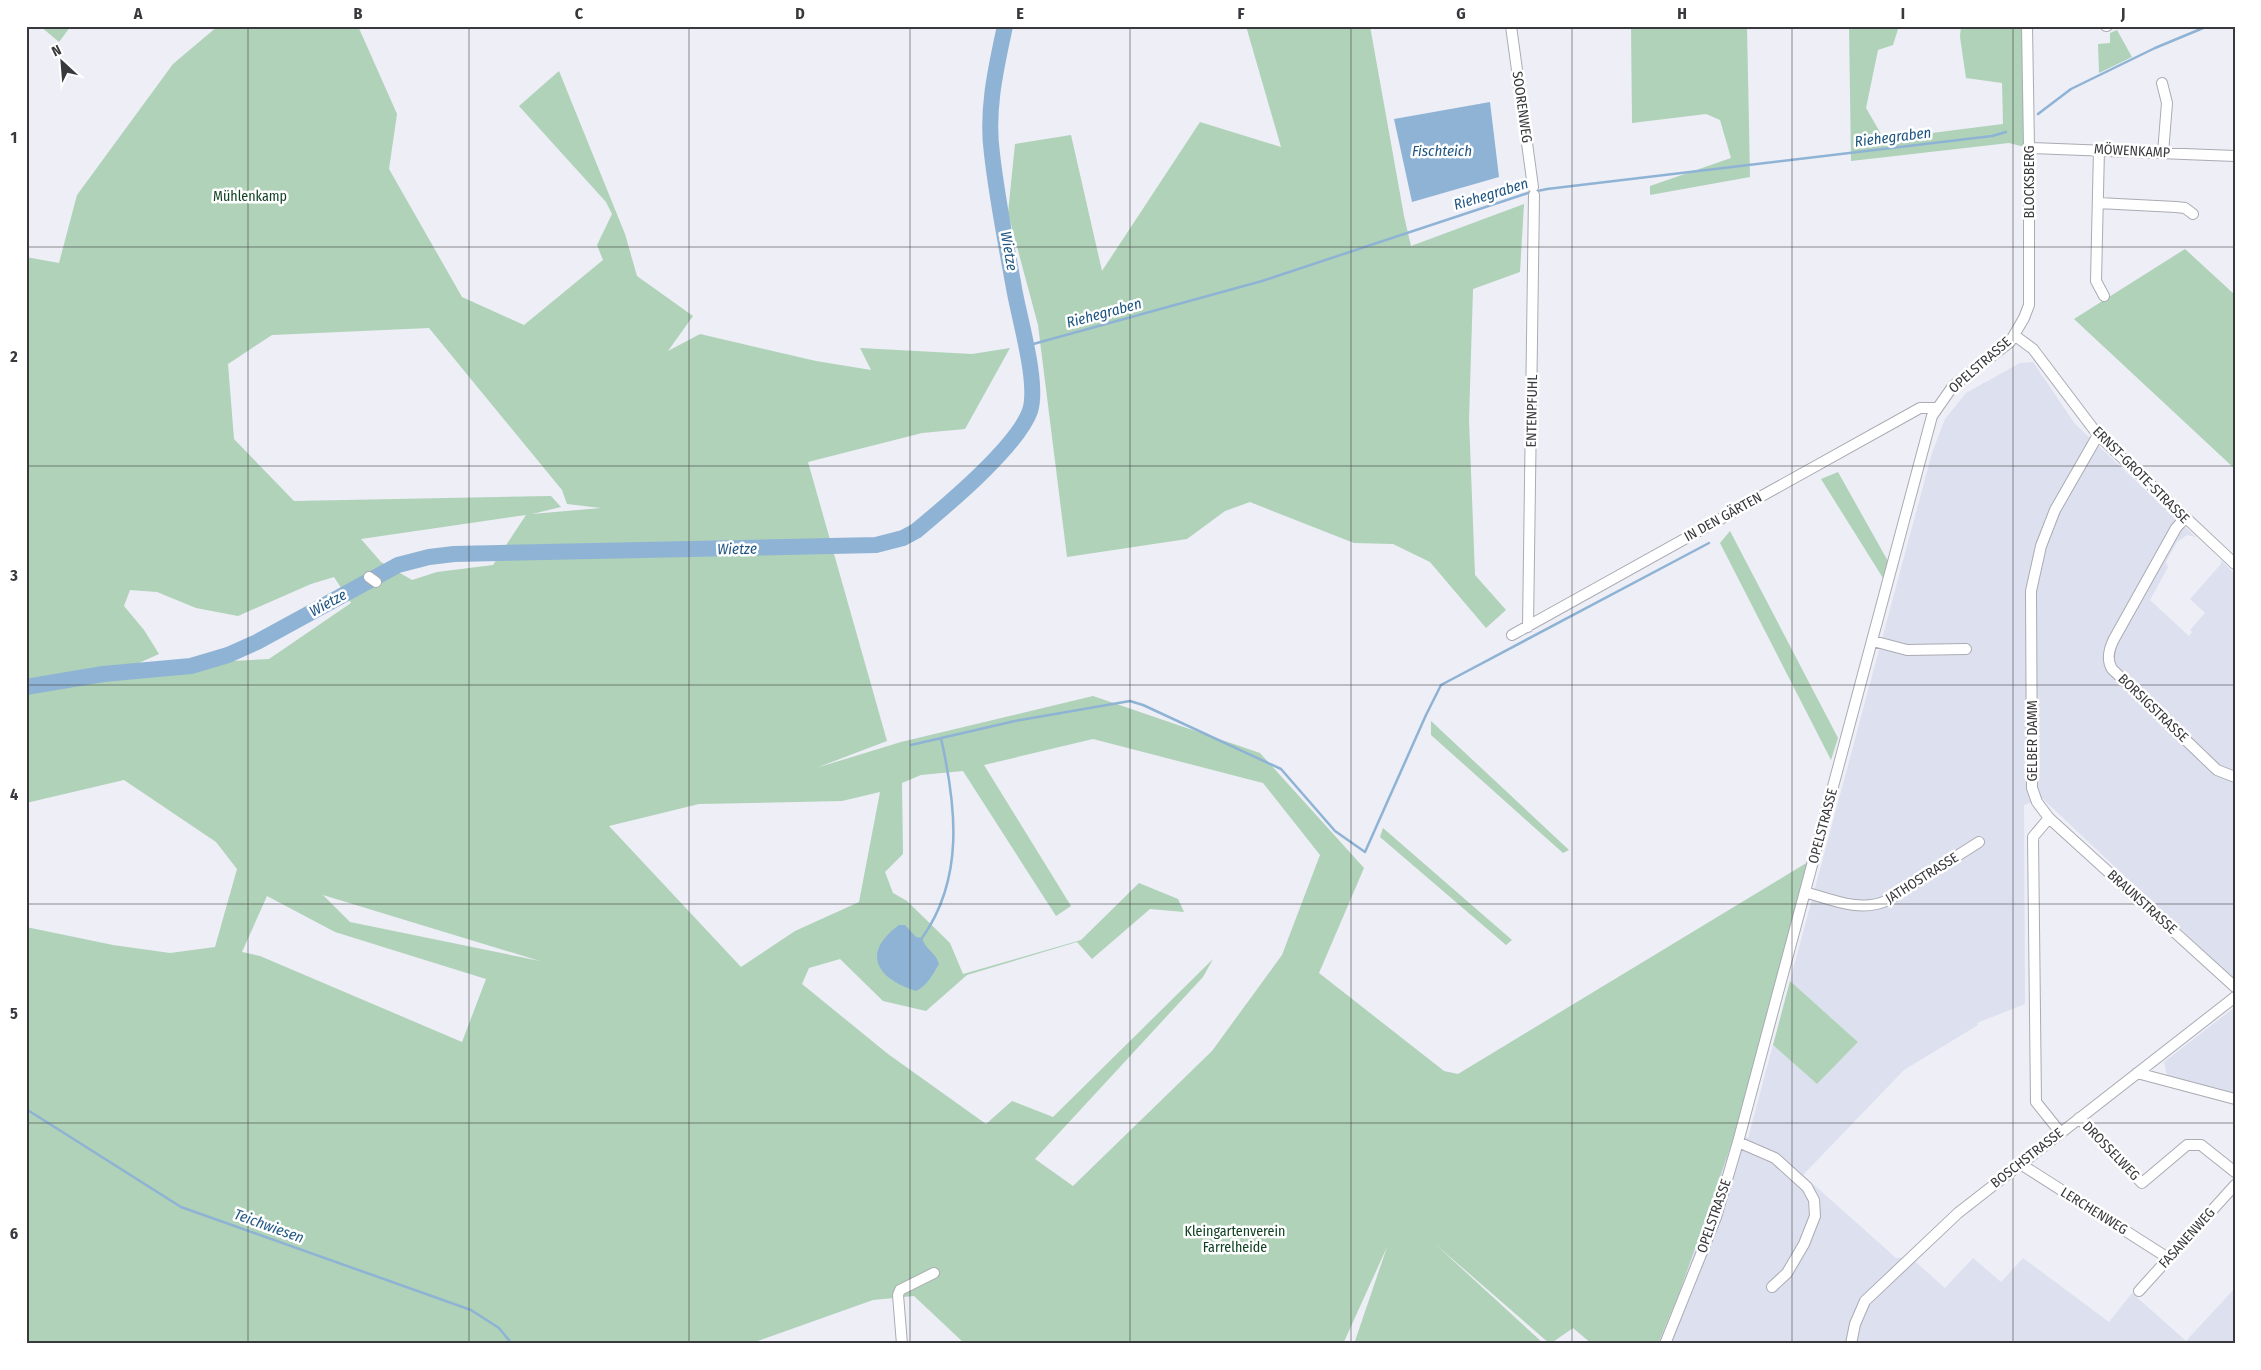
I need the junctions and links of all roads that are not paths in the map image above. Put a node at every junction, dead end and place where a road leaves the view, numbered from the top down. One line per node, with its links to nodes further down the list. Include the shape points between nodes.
1 (1511, 26): 8 (street, SOORENWEG)
2 (2027, 26): 4 (street, BLOCKSBERG)
3 (2162, 83): 6 (street, via 2167,103)
4 (2029, 148): 5 (street, MÖWENKAMP); 12 (street, BLOCKSBERG, via 2029,305)
5 (2099, 149): 6 (street, MÖWENKAMP); 9 (street)
6 (2163, 153): 7 (street, MÖWENKAMP)
7 (2235, 156)
8 (1534, 191): 17 (street, ENTENPFUHL)
9 (2098, 203): 10 (street, via 2185,208); 11 (street, via 2096,281)
10 (2193, 214)
11 (2104, 296)
12 (2014, 335): 13 (street, OPELSTRASSE, via 1997,354 1953,386); 14 (street, ERNST-GROTE-STRASSE, via 2033,349)
13 (1937, 408): 17 (street, IN DEN GÄRTEN, via 1920,408); 19 (street, OPELSTRASSE, via 1932,416)
14 (2098, 435): 15 (street, ERNST-GROTE-STRASSE); 22 (street, GELBER DAMM, via 2055,510 2041,546 2031,591 2032,788 2037,802)
15 (2184, 519): 16 (street, ERNST-GROTE-STRASSE); 21 (street, BORSIGSTRASSE, via 2114,639 2110,666 2217,770)
16 (2235, 564)
17 (1528, 627): 18 (street, IN DEN GÄRTEN)
18 (1512, 635)
19 (1873, 641): 20 (street, via 1907,650); 24 (street, OPELSTRASSE)
20 (1966, 649)
21 (2235, 777)
22 (2049, 818): 25 (street, BRAUNSTRASSE); 30 (street, via 2033,836 2036,1102)
23 (1979, 842): 24 (street, JATHOSTRASSE, via 1888,900 1873,906 1860,906)
24 (1805, 892): 31 (street, OPELSTRASSE)
25 (2235, 986)
26 (2235, 997): 27 (street, BOSCHSTRASSE)
27 (2137, 1073): 28 (street); 29 (street, BOSCHSTRASSE)
28 (2235, 1099)
29 (2079, 1118): 30 (street, BOSCHSTRASSE); 33 (street, DROSSELWEG, via 2142,1183 2187,1145 2200,1145)
30 (2060, 1132): 32 (street, BOSCHSTRASSE)
31 (1738, 1142): 37 (street, via 1776,1158 1808,1187 1814,1200 1815,1216 1804,1244 1787,1273); 40 (street, OPELSTRASSE, via 1716,1217)
32 (2019, 1163): 35 (street, LERCHENWEG); 41 (street, BOSCHSTRASSE, via 1958,1213 1864,1301)
33 (2235, 1172)
34 (2235, 1185): 35 (street, FASANENWEG)
35 (2168, 1258): 38 (street, FASANENWEG)
36 (934, 1273): 39 (street, via 900,1290)
37 (1772, 1287)
38 (2139, 1290)
39 (902, 1344)
40 (1665, 1344)
41 (1851, 1344)

